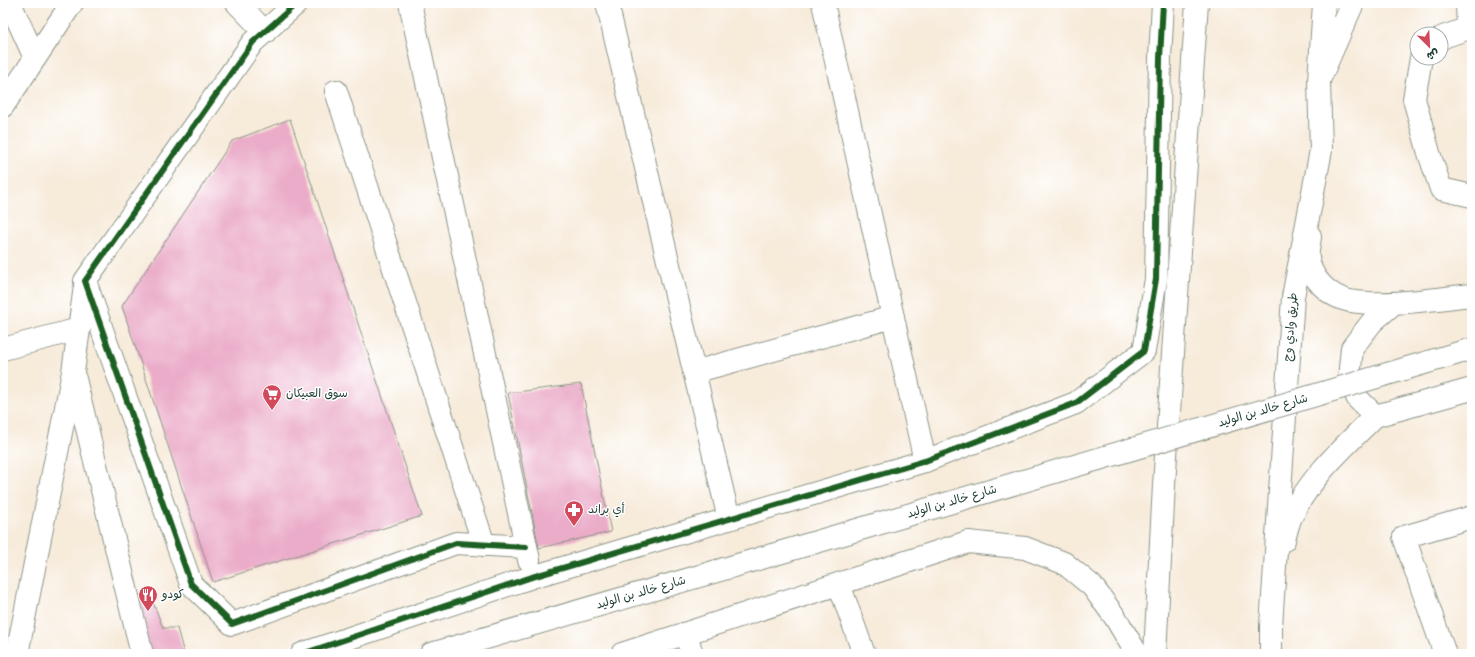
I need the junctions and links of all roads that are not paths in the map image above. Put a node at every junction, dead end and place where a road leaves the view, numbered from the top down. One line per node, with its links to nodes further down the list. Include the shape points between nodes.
1 (10, 3): 16 (street)
2 (72, 3): 16 (street)
3 (237, 3): 14 (street)
4 (296, 3): 14 (street)
5 (410, 3): 38 (street)
6 (607, 3): 31 (street)
7 (823, 3): 26 (street)
8 (1163, 3): 34 (street, via 1156,279 1144,351 1076,403)
9 (1197, 3): 50 (street, via 1164,478)
10 (1324, 3): 18 (street, طريق وادي وج)
11 (1353, 3): 18 (street)
12 (1467, 3): 13 (street)
13 (1470, 27): 15 (street)
14 (265, 32): 23 (street, via 253,42)
15 (1449, 35)
16 (35, 58): 20 (street)
17 (1420, 66): 22 (street, via 1414,99 1441,189)
18 (1319, 81): 21 (street, طريق وادي وج)
19 (336, 91): 37 (street)
20 (3, 106)
21 (1321, 150): 25 (street, via 1308,257 1314,277 1330,292 1348,300); 41 (street, طريق وادي وج, via 1293,297)
22 (1472, 196)
23 (85, 281): 27 (street); 37 (street, via 191,584 232,624 456,543)
24 (1472, 295): 25 (street)
25 (1394, 303): 33 (street, via 1372,322 1352,348 1349,379 1358,399)
26 (893, 317): 31 (street); 34 (street)
27 (79, 329): 28 (street); 30 (street)
28 (3, 348)
29 (1472, 349): 46 (street, شارع خالد بن الوليد, bridge)
30 (73, 372): 43 (street); 44 (street)
31 (694, 372): 36 (street)
32 (1472, 389): 33 (street)
33 (1374, 416): 41 (street, via 1323,469 1304,494 1291,518 1276,562)
34 (925, 461): 36 (street)
35 (1472, 516): 52 (street, via 1404,537)
36 (729, 518): 39 (street)
37 (484, 545): 38 (street)
38 (526, 548): 39 (street)
39 (532, 577): 45 (street)
40 (839, 584): 42 (street); 48 (street); 49 (street, via 968,542 1025,548 1064,563 1092,586 1115,617)
41 (1271, 626): 51 (street, طريق وادي وج)
42 (689, 644): 47 (street)
43 (17, 654)
44 (142, 654)
45 (302, 654)
46 (431, 654)
47 (622, 654)
48 (864, 654)
49 (1137, 654)
50 (1155, 654)
51 (1271, 654)
52 (1445, 654)

